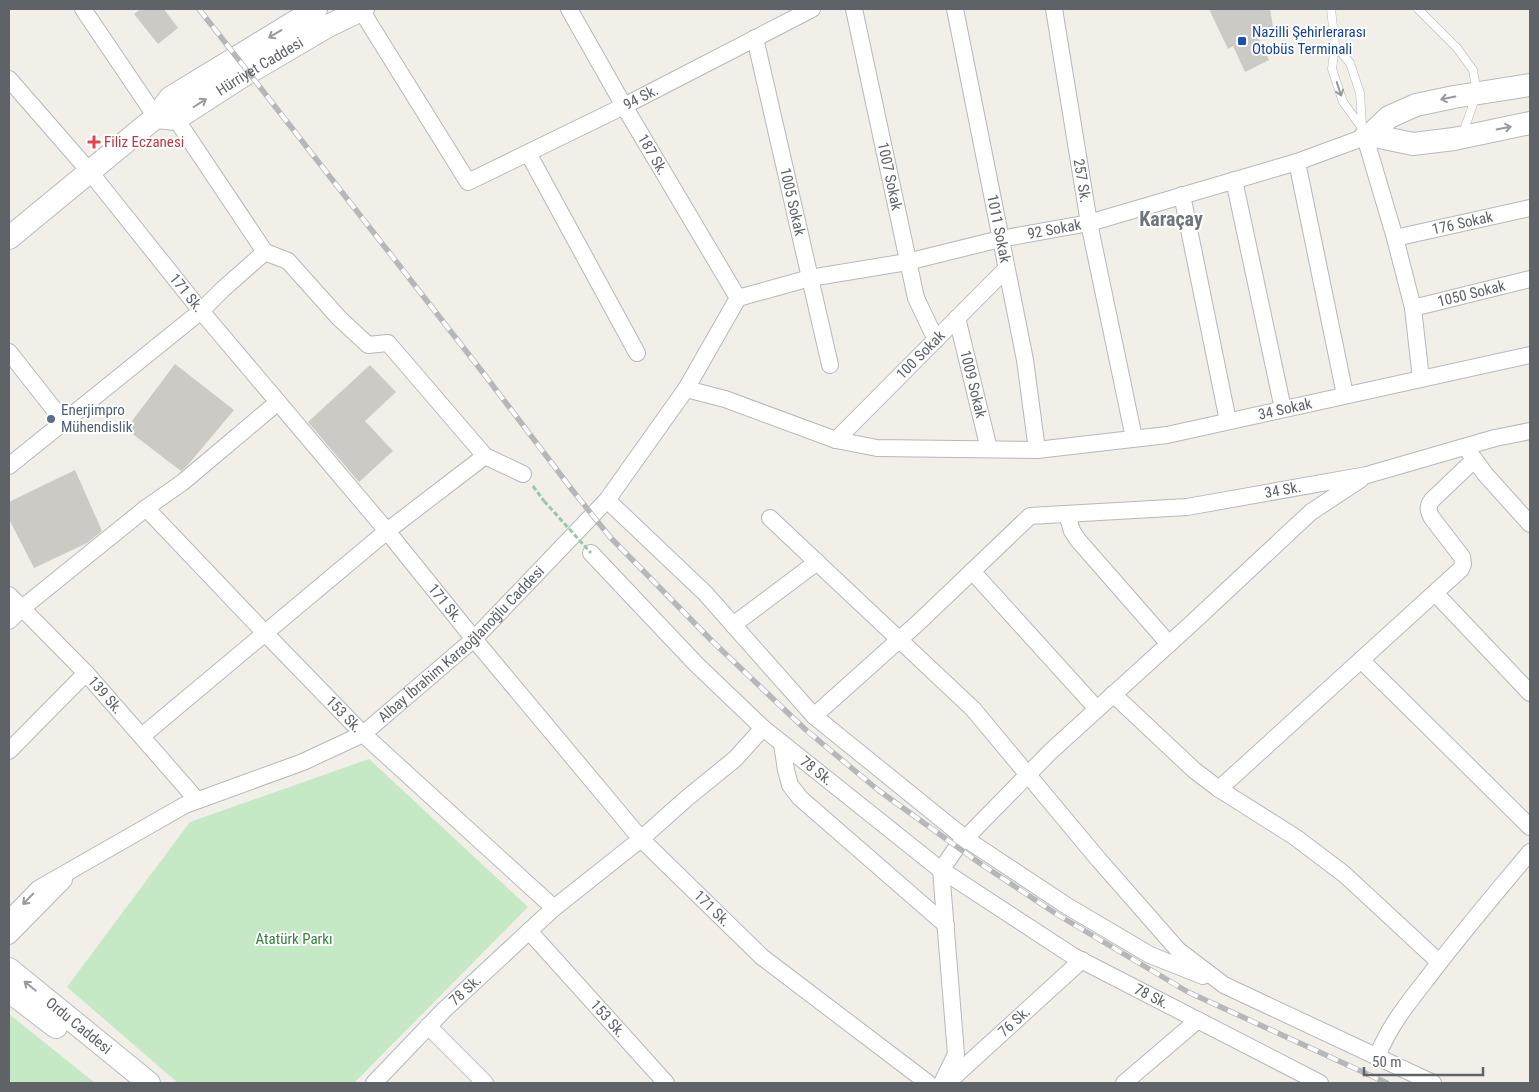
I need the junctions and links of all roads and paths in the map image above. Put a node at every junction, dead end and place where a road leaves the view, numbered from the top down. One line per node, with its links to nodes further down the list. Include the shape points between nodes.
1 (83, 9): 17 (street)
2 (316, 9): 17 (main road, Hürriyet Caddesi, one-way to 17, via 170,98)
3 (362, 9): 17 (main road, Hürriyet Caddesi, one-way to 3); 21 (street, 94 Sk., via 468,182)
4 (569, 9): 16 (street, 187 Sk.)
5 (812, 9): 11 (street, 94 Sk.)
6 (854, 9): 32 (street, 1007 Sokak)
7 (955, 9): 30 (street, 1011 Sokak)
8 (1054, 9): 27 (street, 257 Sk.)
9 (1331, 9): 12 (lane)
10 (1418, 9): 15 (lane, via 1457,48 1473,70)
11 (755, 38): 16 (street, 94 Sk.); 34 (street, 1005 Sokak)
12 (1335, 45): 19 (lane, via 1350,63 1360,93); 19 (lane, one-way to 19, via 1332,69 1343,102)
13 (9, 80): 23 (street, 171 Sk.)
14 (1530, 85): 15 (main road)
15 (1477, 93): 19 (main road, one-way to 19, via 1416,105); 20 (lane)
16 (624, 106): 21 (street, 94 Sk.); 36 (street, 187 Sk.)
17 (166, 118): 23 (main road, Hürriyet Caddesi); 31 (street)
18 (1530, 122): 20 (main road, one-way to 18)
19 (1366, 133): 20 (main road, via 1413,144); 22 (street, 92 Sokak); 29 (street)
20 (1462, 137)
21 (528, 153): 42 (street)
22 (1297, 162): 24 (street, 92 Sokak); 47 (street)
23 (90, 172): 28 (main road, Hürriyet Caddesi); 38 (street, 171 Sk.)
24 (1234, 180): 25 (street, 92 Sokak); 49 (street)
25 (1182, 195): 27 (street, 92 Sokak); 50 (street)
26 (1530, 208): 29 (street, 176 Sokak)
27 (1089, 223): 30 (street, 92 Sokak); 53 (street, 257 Sk.)
28 (9, 238)
29 (1395, 238): 37 (street)
30 (1000, 239): 32 (street, 92 Sokak); 33 (street, 1011 Sokak)
31 (265, 252): 38 (street); 58 (street, via 288,262 368,345 388,343)
32 (907, 262): 34 (street, 92 Sokak); 40 (street, 1007 Sokak, via 916,298)
33 (1006, 269): 39 (street, 100 Sokak); 56 (street, 1011 Sokak, via 1025,360)
34 (810, 278): 36 (street, 92 Sokak); 44 (street, 1005 Sokak)
35 (1530, 279): 37 (street, 1050 Sokak)
36 (738, 298): 46 (street, Albay İbrahim Karaoğlanoğlu Caddesi)
37 (1412, 308): 45 (street)
38 (201, 312): 48 (street, 171 Sk.); 51 (street)
39 (958, 318): 40 (street, 100 Sokak); 55 (street, 1009 Sokak)
40 (936, 340): 54 (street, 100 Sokak)
41 (9, 352): 51 (street)
42 (637, 353)
43 (1530, 355): 45 (street, 34 Sokak)
44 (830, 365)
45 (1421, 378): 47 (street, 34 Sokak)
46 (686, 389): 54 (street, 34 Sokak, via 725,399); 62 (street, Albay İbrahim Karaoğlanoğlu Caddesi)
47 (1345, 395): 49 (street, 34 Sokak)
48 (278, 402): 64 (street, via 183,482); 68 (street, 171 Sk.)
49 (1283, 409): 50 (street, 34 Sokak)
50 (1228, 421): 53 (street, 34 Sokak, via 1167,435)
51 (64, 422): 59 (street)
52 (1530, 431): 57 (street, 34 Sk.)
53 (1134, 438): 56 (street, 34 Sokak)
54 (836, 440): 55 (street, 34 Sokak, via 877,448)
55 (989, 449): 56 (street, 34 Sokak)
56 (1037, 450)
57 (1470, 453): 61 (street, 34 Sk.); 67 (street); 72 (street, via 1428,507 1432,518 1463,560 1461,569)
58 (485, 456): 60 (street); 68 (street)
59 (9, 466)
60 (523, 474)
61 (1367, 475): 65 (street, 34 Sk., via 1187,507); 80 (street, via 1311,512)
62 (607, 500): 76 (street, via 705,593); 78 (street, Albay İbrahim Karaoğlanoğlu Caddesi)
63 (544, 501): 69 (path, bridge)
64 (146, 508): 74 (street); 77 (street, 153 Sk.)
65 (1067, 514): 71 (street, 34 Sk., via 1030,516); 80 (street, via 1078,540)
66 (770, 518): 70 (street)
67 (1530, 524)
68 (388, 531): 77 (street); 78 (street, 171 Sk.)
69 (591, 553): 87 (street, via 696,664)
70 (817, 562): 76 (street); 79 (street)
71 (972, 571): 79 (street); 85 (street)
72 (1435, 593): 81 (street); 83 (street)
73 (9, 595): 74 (street, 139 Sk.)
74 (21, 609): 75 (street); 82 (street, 139 Sk.)
75 (9, 621)
76 (733, 625): 86 (street)
77 (265, 634): 88 (street, 153 Sk.); 89 (street)
78 (474, 639): 88 (street, Albay İbrahim Karaoğlanoğlu Caddesi); 97 (street, 171 Sk.)
79 (899, 640): 86 (street); 92 (street, via 973,709)
80 (1169, 644): 84 (street)
81 (1361, 660): 93 (street); 95 (street)
82 (86, 673): 89 (street, 139 Sk.); 91 (street)
83 (1530, 693)
84 (1113, 694): 85 (street); 93 (street, via 1175,753)
85 (1097, 709): 92 (street)
86 (814, 716): 96 (street)
87 (764, 728): 90 (street, 78 Sk.); 97 (street, 78 Sk., via 734,759)
88 (364, 734): 94 (street, Albay İbrahim Karaoğlanoğlu Caddesi, via 303,762); 101 (street, 153 Sk.)
89 (142, 736): 94 (street, 139 Sk.)
90 (782, 744): 100 (street, 78 Sk.); 103 (street, via 790,785 800,798)
91 (9, 751)
92 (1028, 774): 96 (street); 109 (street, via 1178,950)
93 (1219, 789): 107 (street, via 1289,833 1338,869)
94 (197, 800): 99 (street, Albay İbrahim Karaoğlanoğlu Caddesi)
95 (1530, 827)
96 (966, 839): 100 (street); 109 (street, via 1067,906 1150,955)
97 (641, 840): 101 (street, 78 Sk.); 119 (street, 171 Sk., via 762,957)
98 (1530, 852): 107 (street)
99 (80, 864): 102 (street, Albay İbrahim Karaoğlanoğlu Caddesi, one-way to 102, via 38,889); 105 (street, Albay İbrahim Karaoğlanoğlu Caddesi)
100 (941, 870): 103 (street); 106 (street, 78 Sk.)
101 (554, 908): 104 (street, 78 Sk.)
102 (9, 919)
103 (946, 925): 120 (street, via 956,1054)
104 (529, 931): 112 (street, 78 Sk.); 118 (street, 153 Sk.)
105 (9, 936)
106 (1082, 960): 111 (street, 78 Sk.); 121 (street, 76 Sk.)
107 (1439, 962): 113 (street, via 1397,1018)
108 (9, 969): 115 (main road, Ordu Caddesi, one-way to 108)
109 (1224, 985): 113 (street)
110 (9, 991): 114 (main road, Ordu Caddesi)
111 (1198, 1020): 122 (street); 123 (street, 78 Sk.)
112 (428, 1026): 116 (street, 78 Sk.); 117 (street)
113 (1377, 1057): 124 (street)
114 (126, 1083)
115 (149, 1083)
116 (374, 1083)
117 (485, 1083)
118 (666, 1083)
119 (928, 1083)
120 (942, 1083)
121 (947, 1083)
122 (1124, 1083)
123 (1320, 1083)
124 (1433, 1083)

